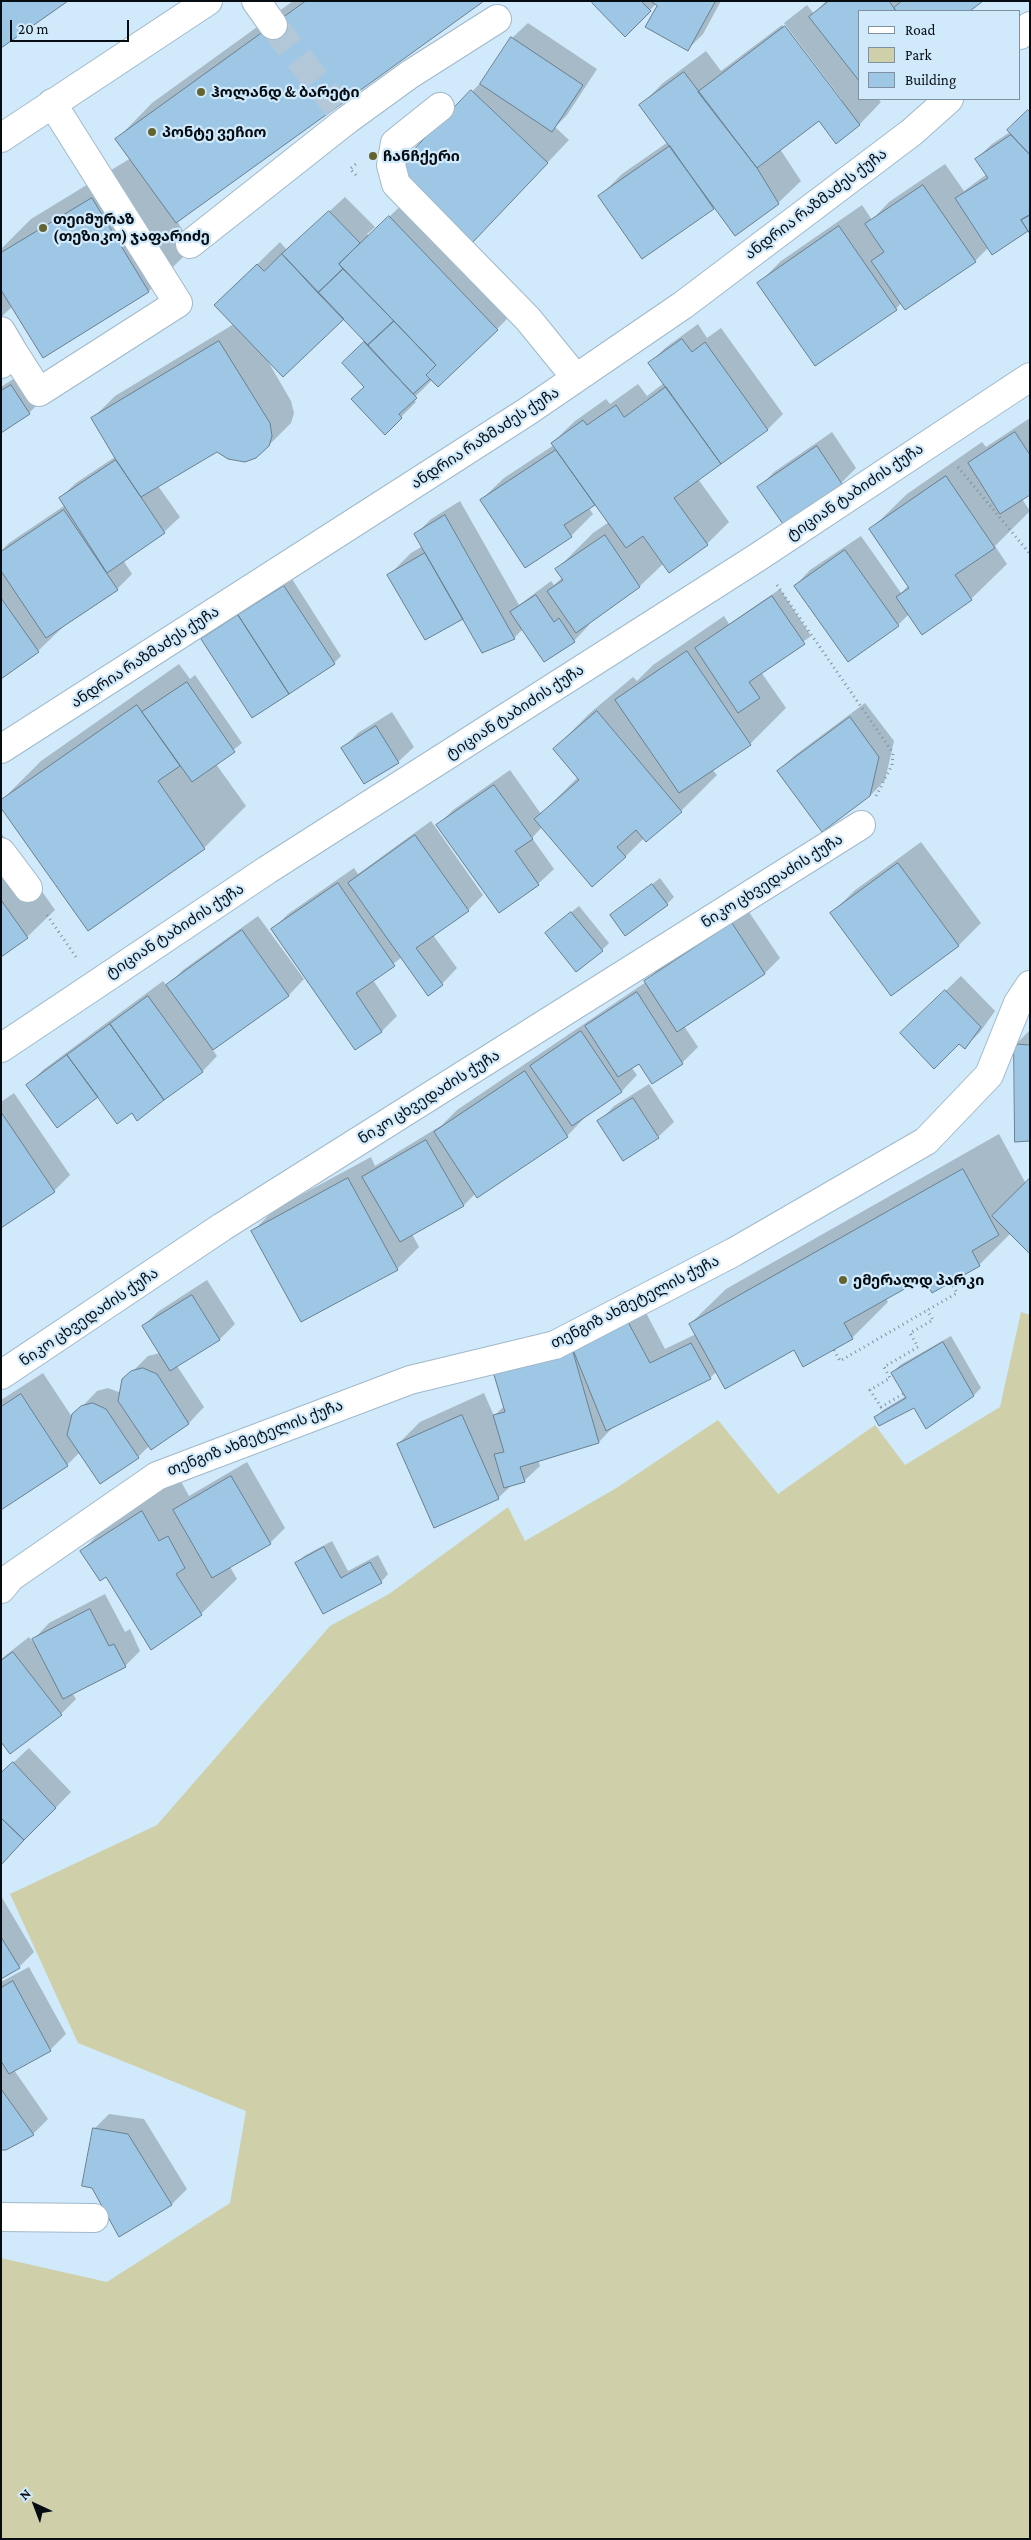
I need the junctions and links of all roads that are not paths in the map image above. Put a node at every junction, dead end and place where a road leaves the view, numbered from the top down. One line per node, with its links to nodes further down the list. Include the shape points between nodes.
1 (208, 1): 6 (street)
2 (256, 1): 4 (street)
3 (497, 19): 9 (street, via 342,114)
4 (273, 25)
5 (948, 100): 12 (street, ანდრია რაზმაძეს ქუჩა, via 912,132 683,305)
6 (52, 103): 8 (street); 10 (street, via 178,303 39,392)
7 (440, 107): 12 (street, via 394,143 392,165 396,184 528,319)
8 (1, 138)
9 (190, 244)
10 (6, 349)
11 (1030, 376): 18 (street, ტიციან ტაბიძის ქუჩა, via 758,557 267,870)
12 (576, 378): 13 (street, ანდრია რაზმაძეს ქუჩა)
13 (1, 749)
14 (861, 825): 19 (street, ნიკო ცხვედაძის ქუჩა, via 231,1221)
15 (1, 852): 16 (street)
16 (28, 888)
17 (1030, 985): 20 (street, თენგიზ ახმეტელის ქუჩა, via 1018,1003 989,1075 926,1141 734,1252 555,1345 410,1380 157,1476 11,1577)
18 (1, 1048)
19 (1, 1375)
20 (1, 1589)
21 (1, 2217): 22 (street)
22 (94, 2218)

